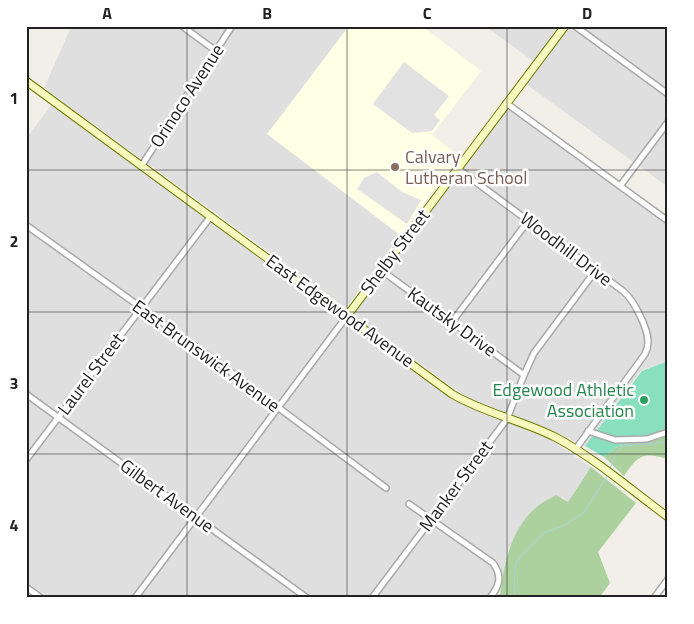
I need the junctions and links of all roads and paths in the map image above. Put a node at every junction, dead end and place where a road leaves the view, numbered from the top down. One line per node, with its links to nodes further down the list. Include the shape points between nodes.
1 (182, 26): 5 (street)
2 (232, 26): 5 (street, Orinoco Avenue)
3 (565, 26): 8 (main road, Shelby Street)
4 (575, 26): 7 (street)
5 (216, 51): 10 (street, Orinoco Avenue)
6 (26, 81): 10 (main road, East Edgewood Avenue)
7 (668, 94)
8 (506, 103): 11 (main road, Shelby Street); 12 (street)
9 (668, 122): 12 (street)
10 (142, 165): 13 (main road, East Edgewood Avenue)
11 (457, 168): 14 (street, Woodhill Drive); 17 (main road, Shelby Street)
12 (620, 186): 15 (street)
13 (211, 216): 19 (street, Laurel Street); 20 (main road, East Edgewood Avenue)
14 (528, 221): 18 (street, Woodhill Drive); 21 (street)
15 (668, 221)
16 (26, 225): 19 (street, East Brunswick Avenue)
17 (381, 270): 20 (main road, Shelby Street); 21 (street, Kautsky Drive)
18 (596, 270): 22 (street, Manker Street, via 544,339); 27 (street, Woodhill Drive, via 632,300 648,336 648,348)
19 (141, 309): 24 (street, East Brunswick Avenue); 25 (street, Laurel Street)
20 (347, 316): 24 (street, Shelby Street); 26 (main road, East Edgewood Avenue, via 452,394)
21 (452, 322): 22 (street, Kautsky Drive)
22 (524, 375): 26 (street, Manker Street)
23 (26, 394): 25 (street, Gilbert Avenue)
24 (278, 408): 31 (street, East Brunswick Avenue); 33 (street, Shelby Street)
25 (59, 417): 30 (street, Laurel Street); 33 (street, Gilbert Avenue)
26 (507, 418): 29 (main road, East Edgewood Avenue, via 545,433); 35 (street, Manker Street)
27 (588, 431): 28 (street, via 615,440 647,439); 29 (street)
28 (668, 432)
29 (575, 450): 34 (main road, East Edgewood Avenue)
30 (26, 460)
31 (386, 488)
32 (409, 504): 35 (street)
33 (196, 516): 39 (street, Shelby Street); 40 (street, Gilbert Avenue)
34 (668, 517)
35 (430, 520): 41 (street, Manker Street); 42 (street, via 493,563 499,574 498,586)
36 (668, 579): 43 (street)
37 (26, 587): 38 (street)
38 (41, 598)
39 (135, 598)
40 (307, 598)
41 (372, 598)
42 (490, 598)
43 (654, 598)

